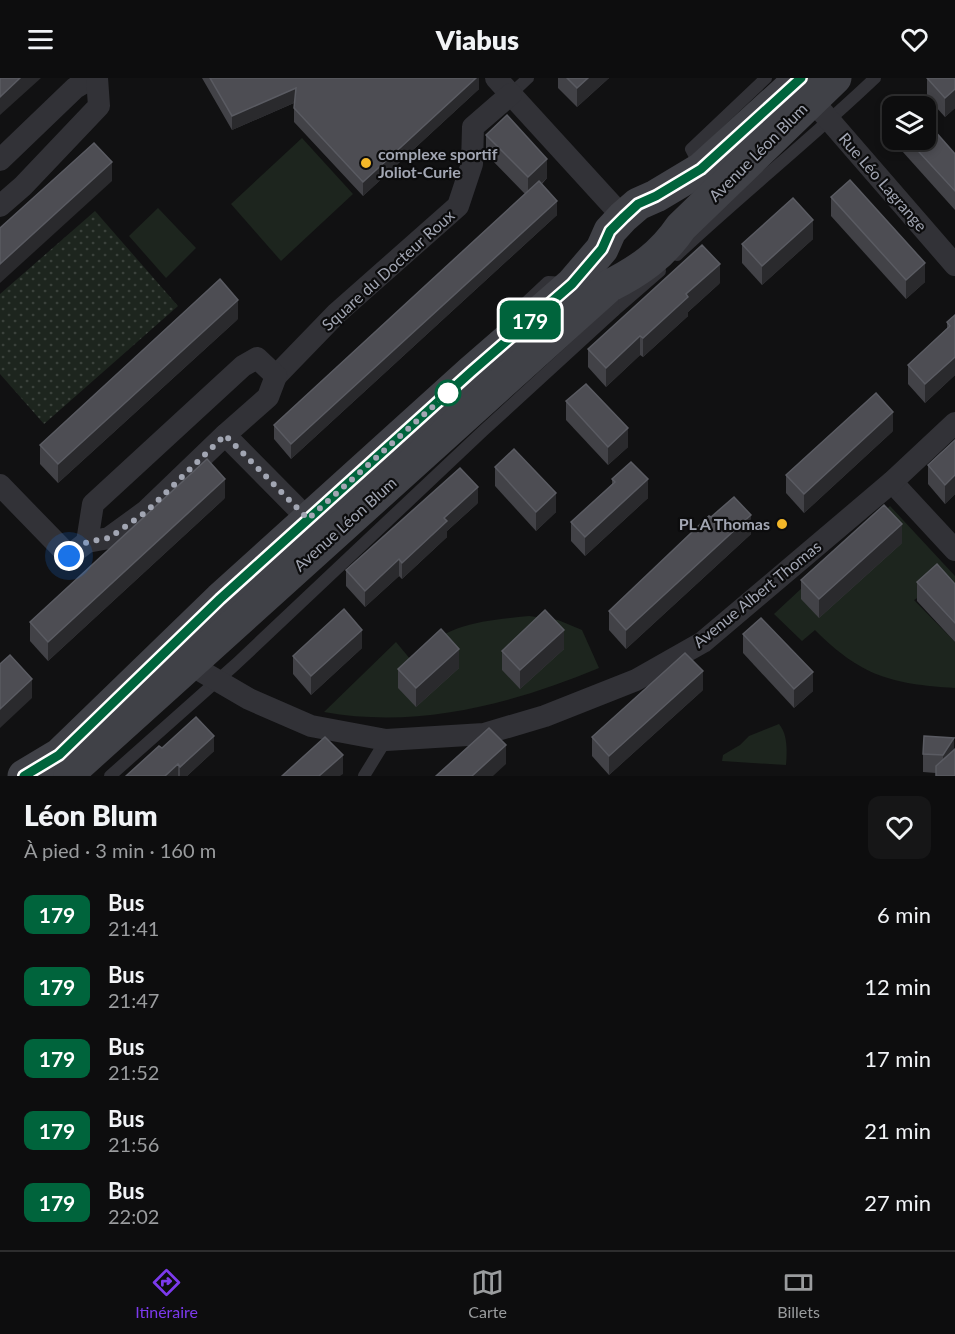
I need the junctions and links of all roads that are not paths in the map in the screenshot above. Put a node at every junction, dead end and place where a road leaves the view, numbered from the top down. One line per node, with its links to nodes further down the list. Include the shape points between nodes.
1 (94, 78): 8 (street, via 75,88); 11 (street, via 99,106)
2 (528, 78): 6 (lane)
3 (766, 78): 9 (lane, via 691,148)
4 (835, 78): 7 (main road, Avenue Léon Blum)
5 (875, 78): 7 (lane)
6 (503, 86): 12 (street); 19 (street, Square du Docteur Roux, via 473,127 472,164 458,206 337,313)
7 (814, 100): 9 (main road, Avenue Léon Blum); 13 (main road, Avenue Léon Blum); 15 (street, Rue Léo Lagrange); 17 (lane, via 717,217 642,289)
8 (0, 160)
9 (701, 169): 10 (main road, Avenue Léon Blum)
10 (656, 196): 12 (main road, Avenue Léon Blum, via 638,204); 13 (main road)
11 (0, 206)
12 (624, 217): 14 (main road, Avenue Léon Blum, via 610,231)
13 (681, 227): 17 (main road, Avenue Léon Blum, via 671,244)
14 (602, 249): 16 (main road, Avenue Léon Blum); 17 (main road)
15 (955, 265)
16 (572, 284): 18 (lane, via 548,282); 25 (main road, Avenue Léon Blum)
17 (616, 292): 28 (main road, Avenue Léon Blum)
18 (505, 322)
19 (276, 376): 22 (street, Square du Docteur Roux, via 268,397); 26 (street, via 256,358 243,366 93,504)
20 (420, 401): 25 (lane)
21 (955, 423): 23 (street, Avenue Albert Thomas)
22 (225, 435): 25 (street); 26 (street, Square du Docteur Roux, via 146,512 109,538)
23 (892, 482): 27 (street); 29 (street, Avenue Albert Thomas, via 703,642 636,680 545,716 484,734)
24 (0, 485): 26 (street, Square du Docteur Roux, via 69,556)
25 (304, 516): 30 (main road, Avenue Léon Blum, via 220,599)
26 (87, 542)
27 (955, 550)
28 (202, 672): 29 (street, Avenue Albert Thomas, via 249,699 311,726); 30 (main road, Avenue Léon Blum, via 77,766); 32 (lane)
29 (386, 740): 33 (lane)
30 (64, 766): 31 (main road, Avenue Léon Blum)
31 (24, 776)
32 (110, 776)
33 (364, 776)

